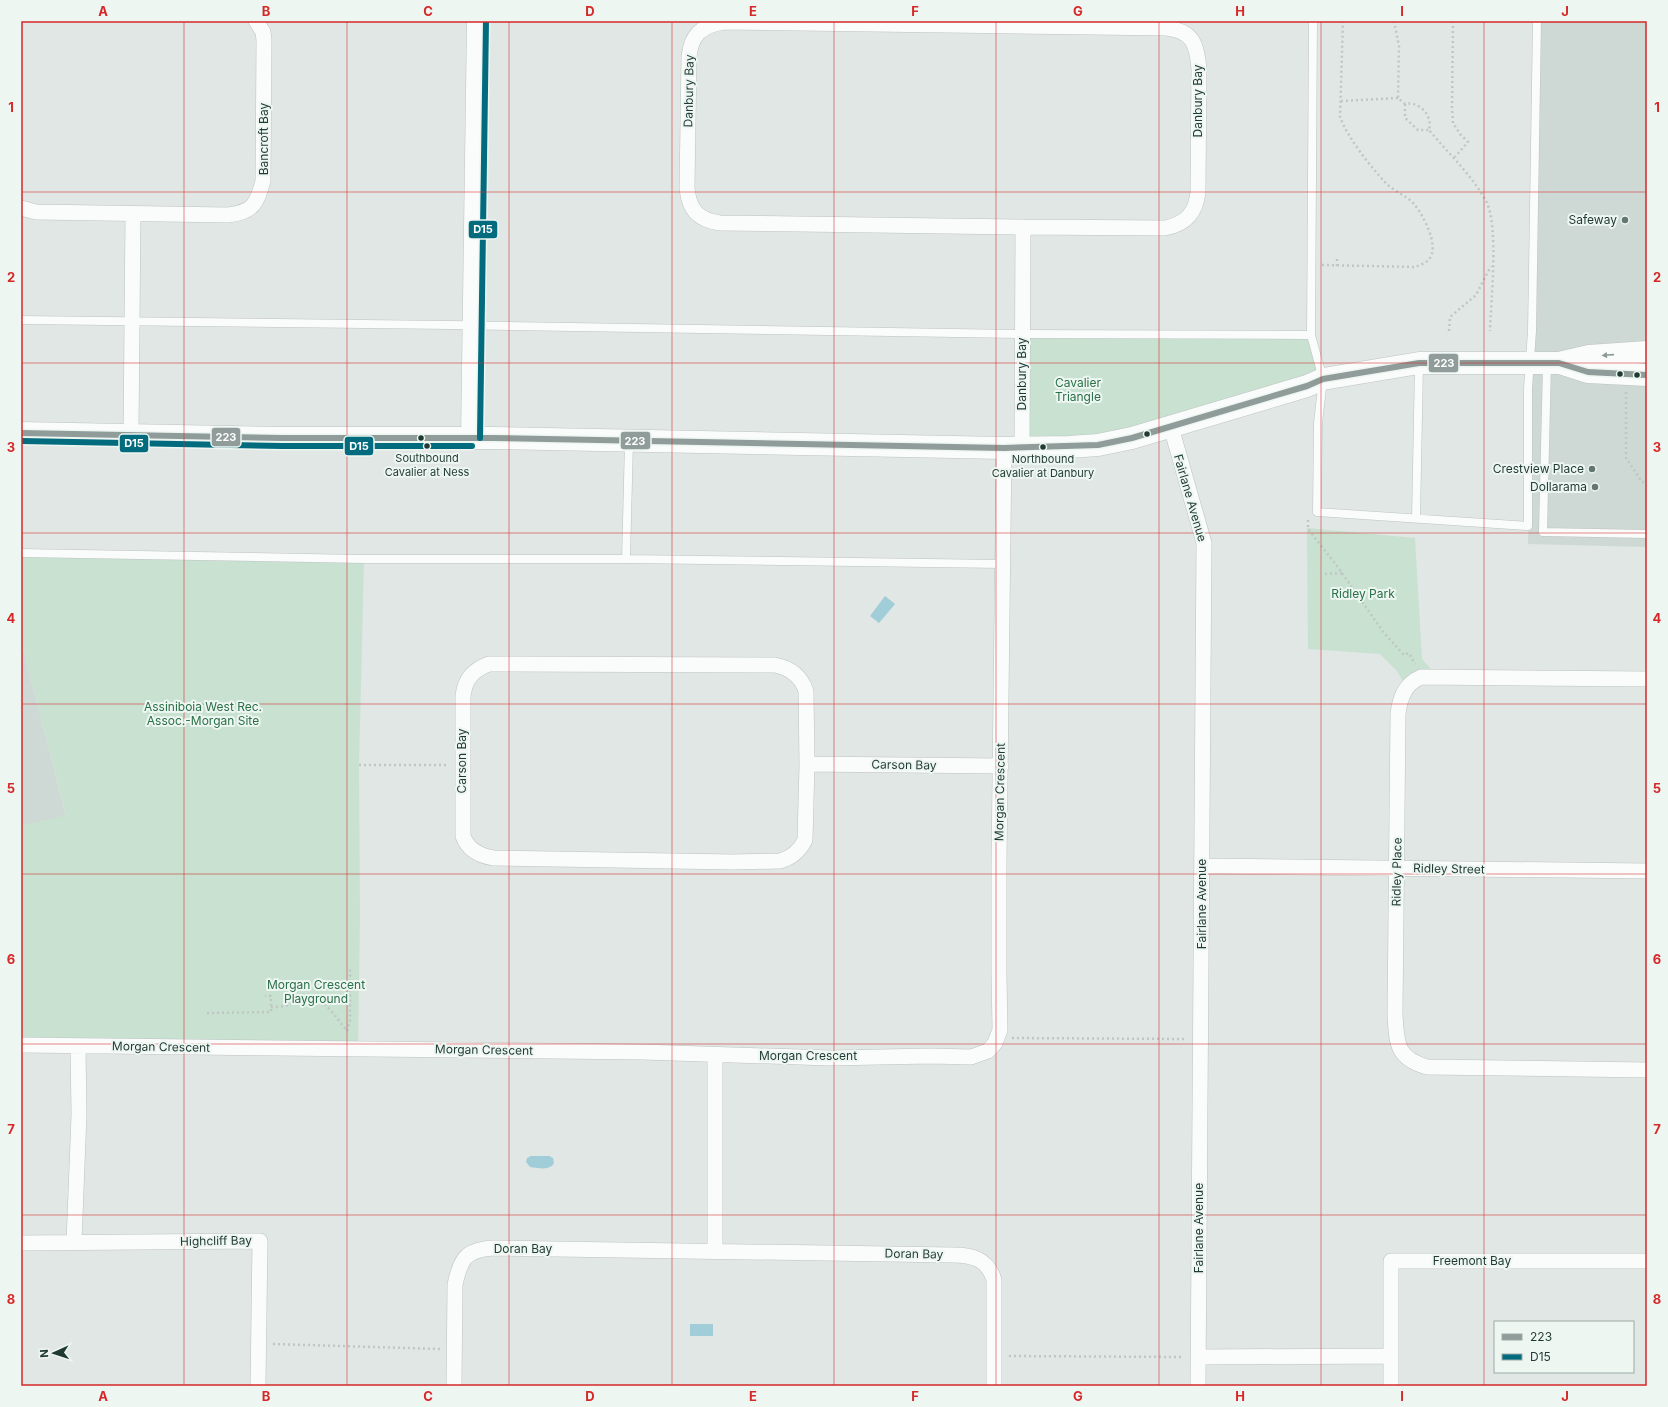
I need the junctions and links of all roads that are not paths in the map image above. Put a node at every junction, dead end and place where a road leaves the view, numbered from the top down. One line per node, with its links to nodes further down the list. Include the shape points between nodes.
1 (256, 21): 6 (street, Bancroft Bay, via 263,32 264,40 263,181 253,207 240,214 228,215)
2 (478, 21): 10 (street)
3 (1313, 21): 12 (lane)
4 (1537, 21): 15 (lane)
5 (21, 208): 6 (street, Bancroft Bay, via 36,212)
6 (133, 214): 9 (street)
7 (1023, 227): 7 (street, Danbury Bay, via 708,222 693,209 688,199 687,188 689,57 693,39 706,27 723,22 1166,28 1182,31 1189,36 1198,52 1199,69 1198,192 1197,202 1190,217 1175,226 1165,228); 11 (street, Danbury Bay)
8 (21, 320): 9 (lane)
9 (131, 322): 10 (lane); 20 (street)
10 (473, 326): 11 (lane); 21 (street)
11 (1022, 334): 12 (lane); 23 (street, Danbury Bay)
12 (1311, 335): 17 (lane)
13 (1647, 352): 15 (street, one-way to 15, via 1589,356)
14 (1419, 363): 15 (street); 17 (street); 24 (lane)
15 (1546, 363): 16 (street, via 1588,372); 24 (lane, via 1528,388 1528,526); 25 (lane, via 1543,532)
16 (1647, 375)
17 (1323, 379): 18 (street); 24 (lane, via 1318,423 1317,512)
18 (1171, 427): 23 (street, via 1098,444); 32 (street, Fairlane Avenue, via 1204,543)
19 (21, 433): 20 (street)
20 (131, 436): 21 (street)
21 (472, 438): 22 (street)
22 (629, 441): 23 (street); 27 (lane)
23 (1013, 448): 28 (street, Morgan Crescent)
24 (1416, 518)
25 (1647, 534)
26 (21, 553): 27 (lane, via 364,559)
27 (626, 559): 28 (lane)
28 (1002, 564): 31 (street, Morgan Crescent)
29 (1647, 679): 33 (street, Ridley Place, via 1421,677 1413,680 1406,687 1400,702)
30 (807, 764): 30 (street, Carson Bay, via 805,840 799,850 787,860 774,862 485,857 472,850 463,836 464,686 480,667 498,663 784,667 799,677 806,691); 31 (street, Carson Bay)
31 (1000, 766): 37 (street, Morgan Crescent, via 1000,1030 998,1038 988,1050 971,1057 830,1058)
32 (1202, 866): 33 (street, Ridley Street); 43 (street, Fairlane Avenue)
33 (1397, 868): 34 (street, Ridley Street); 38 (street, Ridley Place, via 1395,1015 1398,1046 1405,1057 1428,1067)
34 (1647, 871)
35 (21, 1045): 36 (street, Morgan Crescent)
36 (78, 1046): 37 (street, Morgan Crescent, via 408,1048); 39 (street, via 79,1115)
37 (715, 1055): 41 (street)
38 (1647, 1070)
39 (74, 1242): 40 (street, Highcliff Bay); 45 (street, Highcliff Bay, via 260,1241)
40 (21, 1243)
41 (715, 1251): 46 (street, Doran Bay, via 492,1248 473,1251 460,1264 455,1285); 47 (street, Doran Bay, via 975,1257 989,1268 994,1280)
42 (1647, 1261): 44 (street, Freemont Bay, via 1391,1261)
43 (1198, 1356): 44 (street); 48 (street, Fairlane Avenue)
44 (1390, 1356): 49 (street, Freemont Bay)
45 (258, 1386)
46 (454, 1386)
47 (994, 1386)
48 (1198, 1386)
49 (1391, 1386)

